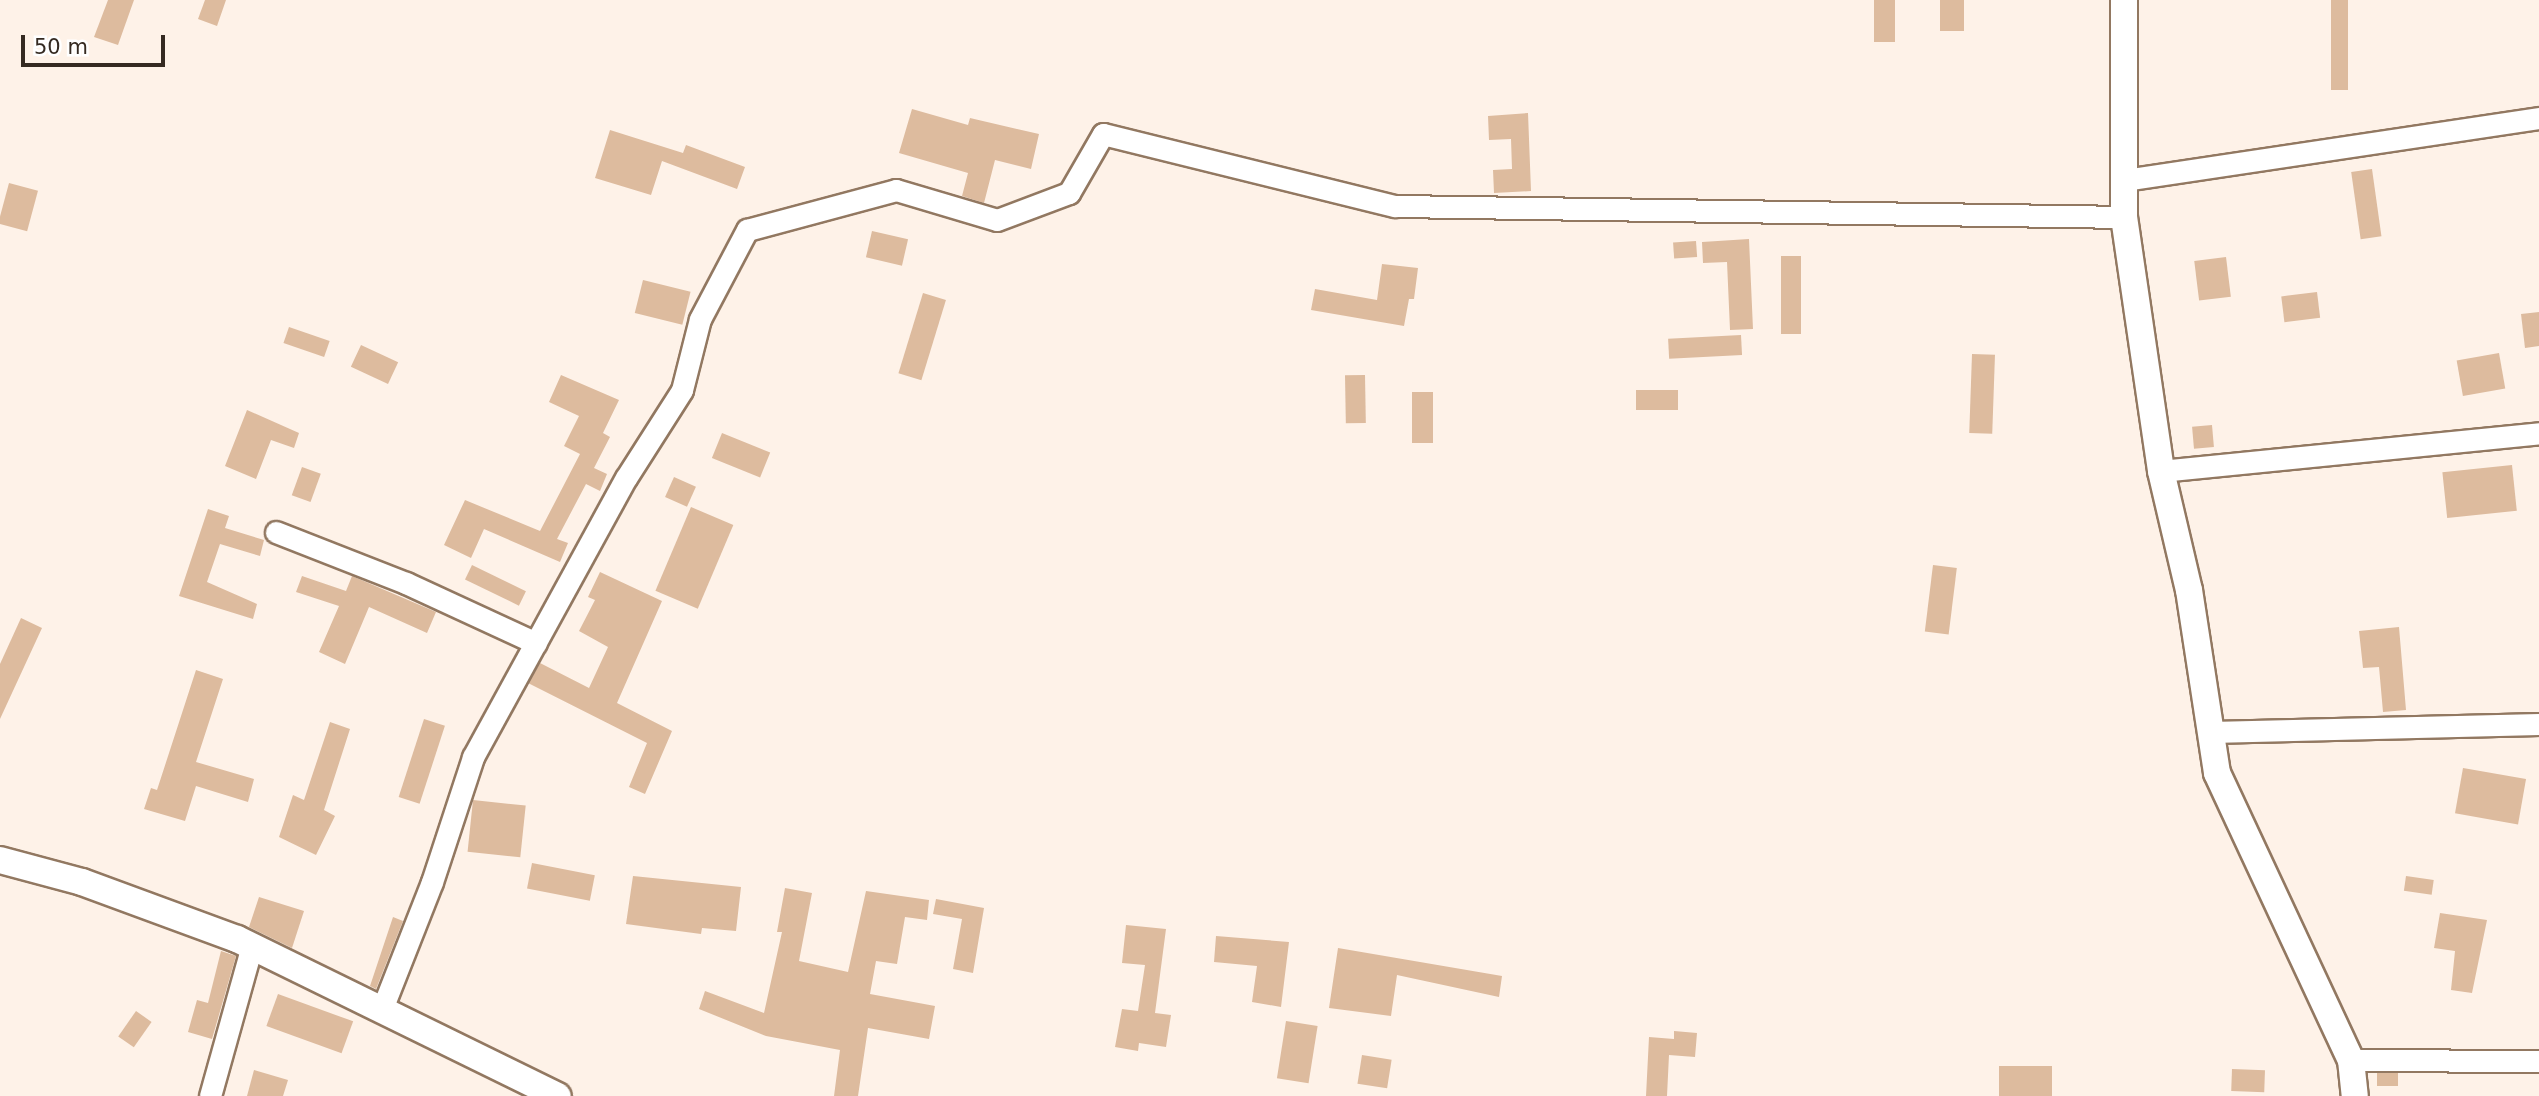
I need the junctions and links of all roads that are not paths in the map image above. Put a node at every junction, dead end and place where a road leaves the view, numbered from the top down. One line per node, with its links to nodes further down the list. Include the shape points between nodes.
1 (2124, 0): 3 (street)
2 (2539, 118): 3 (street)
3 (2124, 180): 4 (street)
4 (2124, 217): 6 (street); 8 (street, via 1395,206 1103,134 1069,193 997,220 896,190 747,230 700,319 682,390 626,478)
5 (2539, 433): 6 (street)
6 (2161, 471): 10 (street, via 2189,590)
7 (276, 532): 8 (street, via 406,583)
8 (536, 643): 13 (street, via 473,757 432,882)
9 (2539, 724): 10 (street)
10 (2211, 732): 14 (street, via 2217,773)
11 (0, 860): 12 (street, via 82,882)
12 (252, 946): 13 (street); 16 (street)
13 (382, 1009): 17 (street)
14 (2351, 1060): 15 (street); 18 (street)
15 (2539, 1061)
16 (210, 1096)
17 (558, 1096)
18 (2356, 1096)

